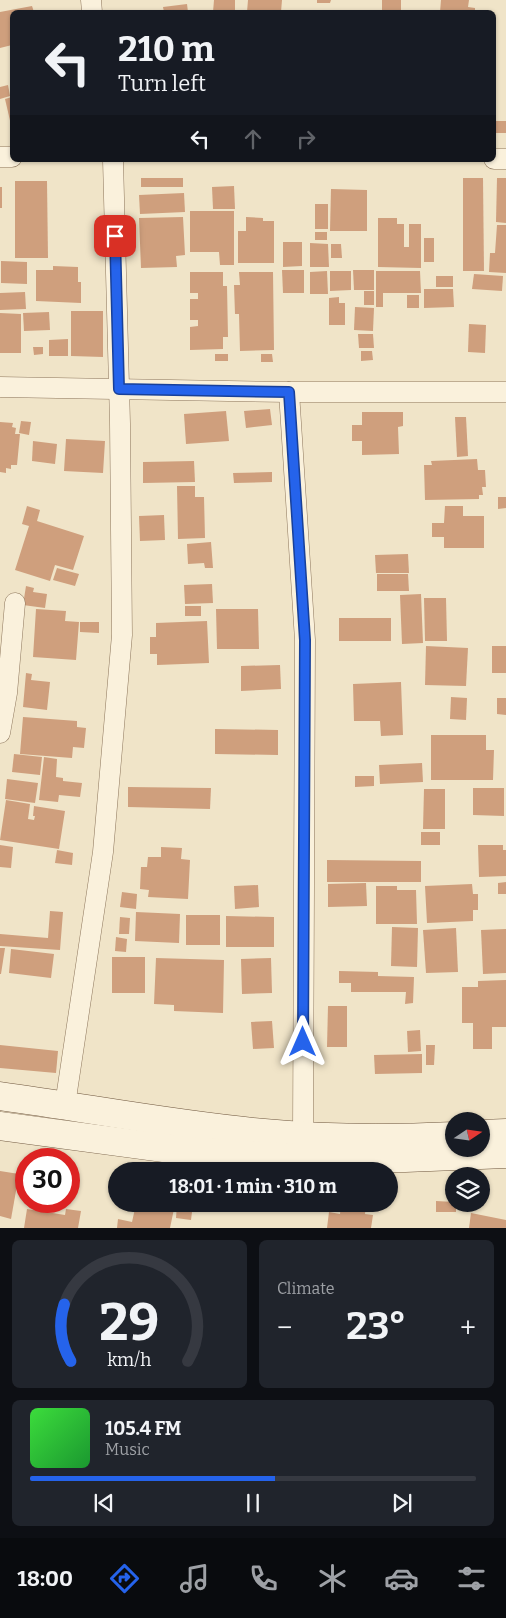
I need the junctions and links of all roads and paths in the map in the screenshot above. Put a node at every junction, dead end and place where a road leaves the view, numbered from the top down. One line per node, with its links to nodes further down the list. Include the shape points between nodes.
1 (113, 162): 3 (street)
2 (0, 388): 3 (street)
3 (119, 389): 4 (street); 9 (street, via 122,635 103,852)
4 (289, 392): 5 (street); 13 (street, via 305,640)
5 (506, 392)
6 (15, 603): 7 (street)
7 (0, 733)
8 (0, 1096): 9 (main road)
9 (65, 1105): 13 (main road, via 202,1126)
10 (0, 1126): 15 (main road, via 186,1151 296,1158)
11 (506, 1133): 12 (main road)
12 (490, 1134)
13 (303, 1136): 14 (main road)
14 (445, 1136)
15 (506, 1154)

